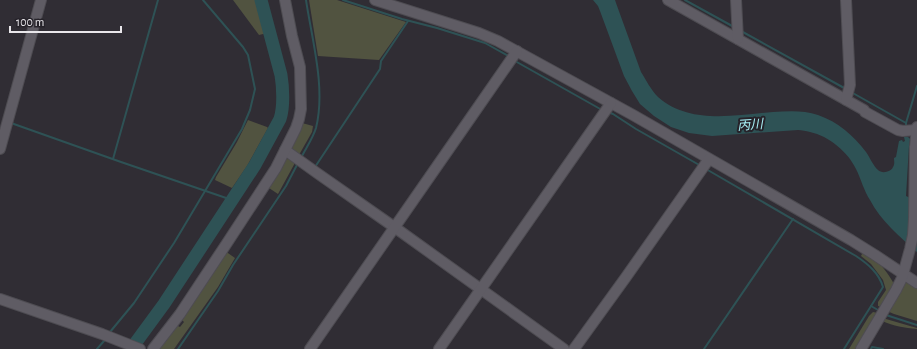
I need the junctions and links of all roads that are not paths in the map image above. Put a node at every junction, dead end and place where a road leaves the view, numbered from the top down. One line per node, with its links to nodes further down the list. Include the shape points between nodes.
1 (41, 0): 12 (street)
2 (285, 0): 13 (street, via 300,67 301,98 299,119)
3 (375, 0): 8 (street, via 485,36)
4 (668, 0): 7 (street)
5 (736, 0): 7 (street)
6 (846, 0): 9 (street)
7 (738, 32): 9 (street)
8 (513, 56): 10 (street); 16 (street)
9 (848, 94): 11 (street, via 865,112 898,130)
10 (607, 108): 14 (street); 19 (street)
11 (913, 133): 15 (street)
12 (0, 149)
13 (285, 150): 16 (street); 22 (street, via 276,168 180,314)
14 (706, 164): 17 (street, via 851,240); 26 (street)
15 (915, 196): 17 (street, via 913,235)
16 (393, 228): 19 (street); 23 (street)
17 (904, 272): 18 (street); 27 (street)
18 (917, 283)
19 (479, 290): 24 (street); 25 (street)
20 (0, 299): 21 (street)
21 (135, 347)
22 (153, 349)
23 (310, 349)
24 (439, 349)
25 (564, 349)
26 (574, 349)
27 (861, 349)

